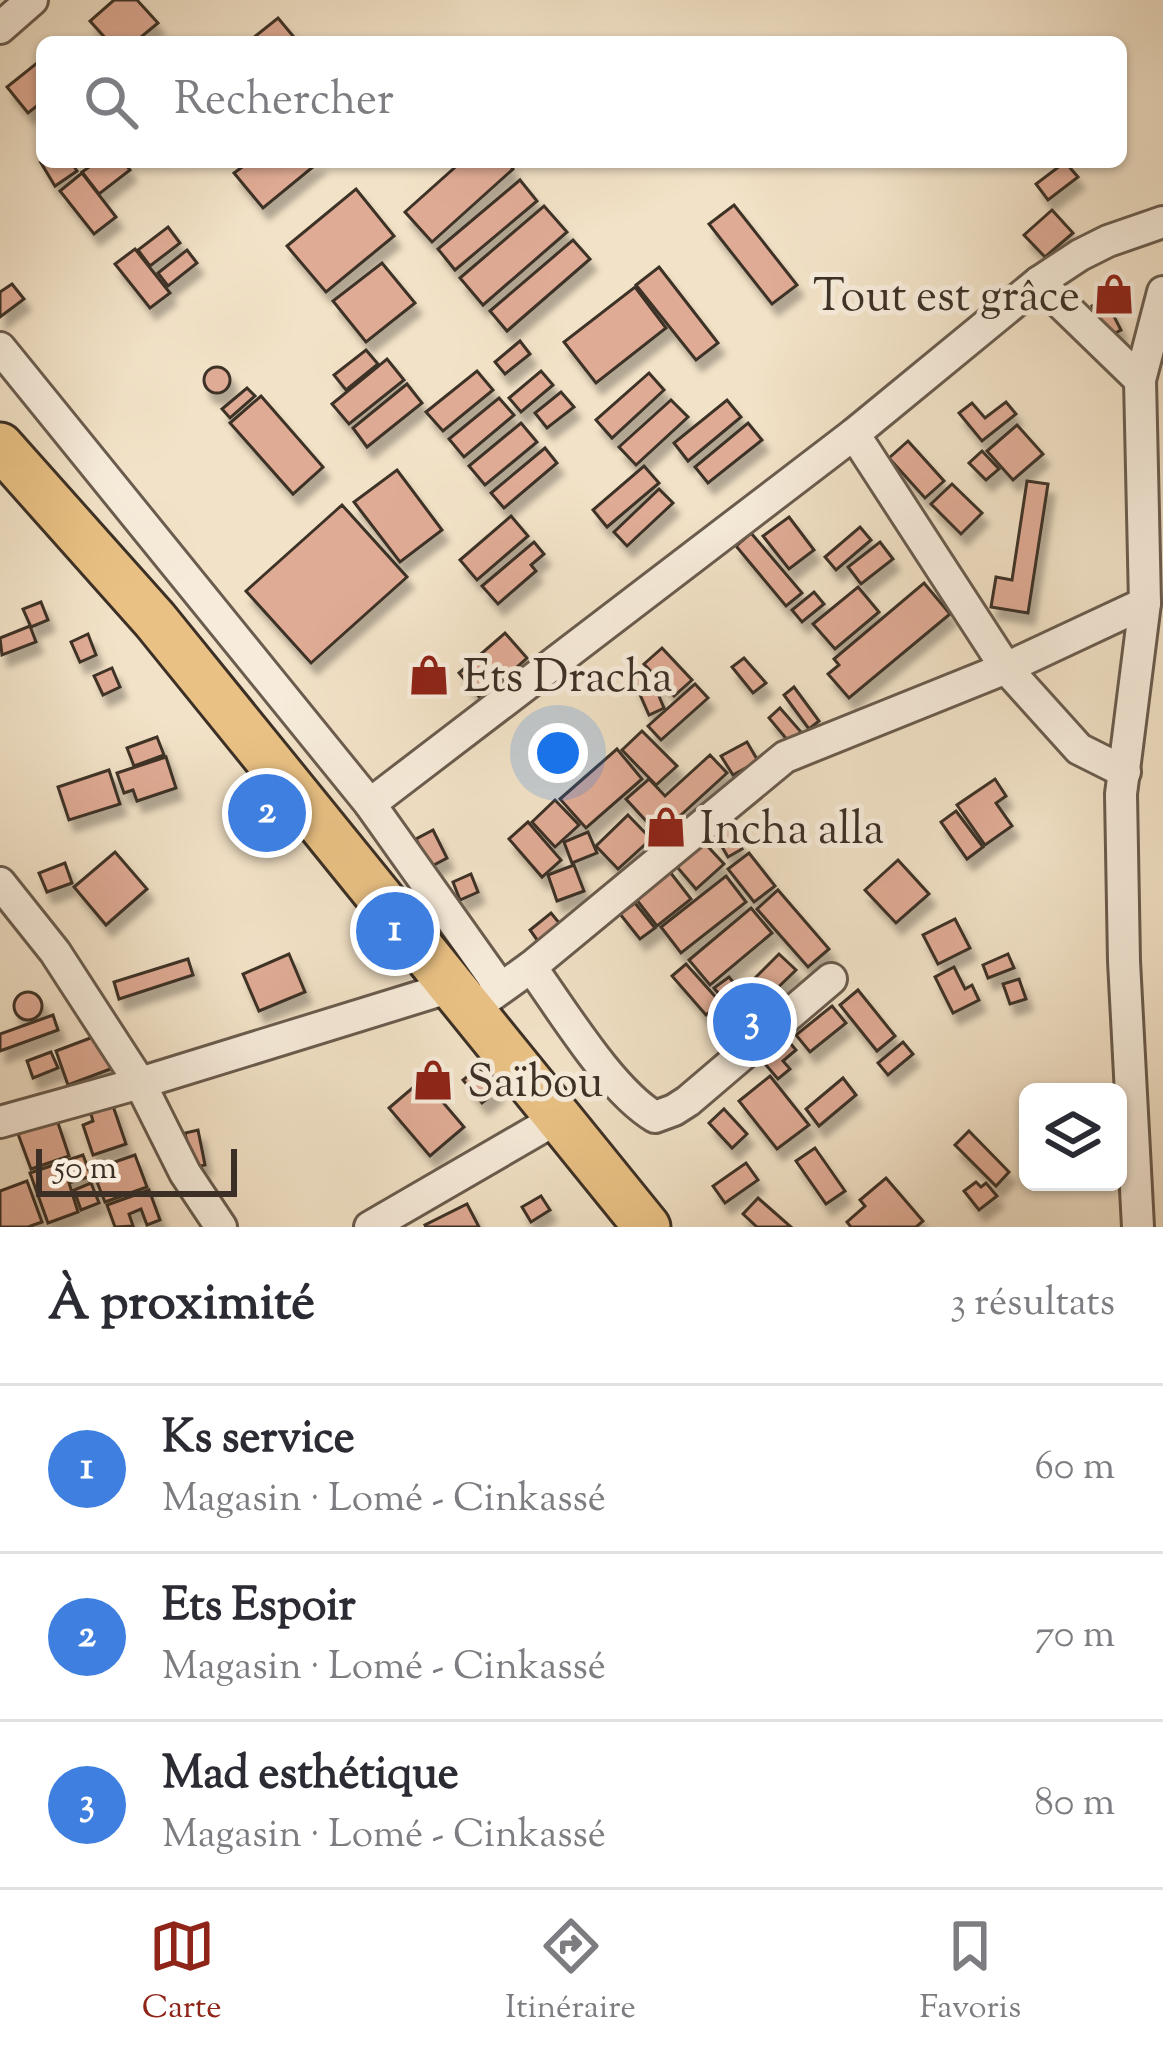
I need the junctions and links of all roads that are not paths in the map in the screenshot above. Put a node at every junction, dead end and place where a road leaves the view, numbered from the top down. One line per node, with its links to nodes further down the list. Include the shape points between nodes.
1 (32, 0): 2 (street)
2 (0, 28)
3 (1163, 222): 4 (street, via 1108,241)
4 (1039, 282): 7 (street); 8 (street)
5 (1163, 292): 7 (street)
6 (0, 348): 11 (street)
7 (1140, 380): 10 (street)
8 (854, 434): 13 (street); 15 (street)
9 (0, 446): 12 (highway)
10 (1151, 587): 13 (street); 14 (street)
11 (212, 608): 12 (street); 15 (street)
12 (155, 620): 19 (highway)
13 (1006, 668): 14 (street, via 1079,749); 17 (street, via 785,757)
14 (1125, 772): 26 (street, via 1124,962)
15 (370, 804): 19 (street)
16 (0, 883): 20 (street)
17 (531, 967): 18 (street, via 617,1084 655,1117 688,1101); 19 (street)
18 (831, 979)
19 (474, 995): 20 (street); 21 (highway)
20 (140, 1083): 22 (street); 23 (street)
21 (558, 1118): 24 (street); 25 (highway)
22 (0, 1121)
23 (221, 1227)
24 (370, 1227)
25 (647, 1227)
26 (1138, 1227)

